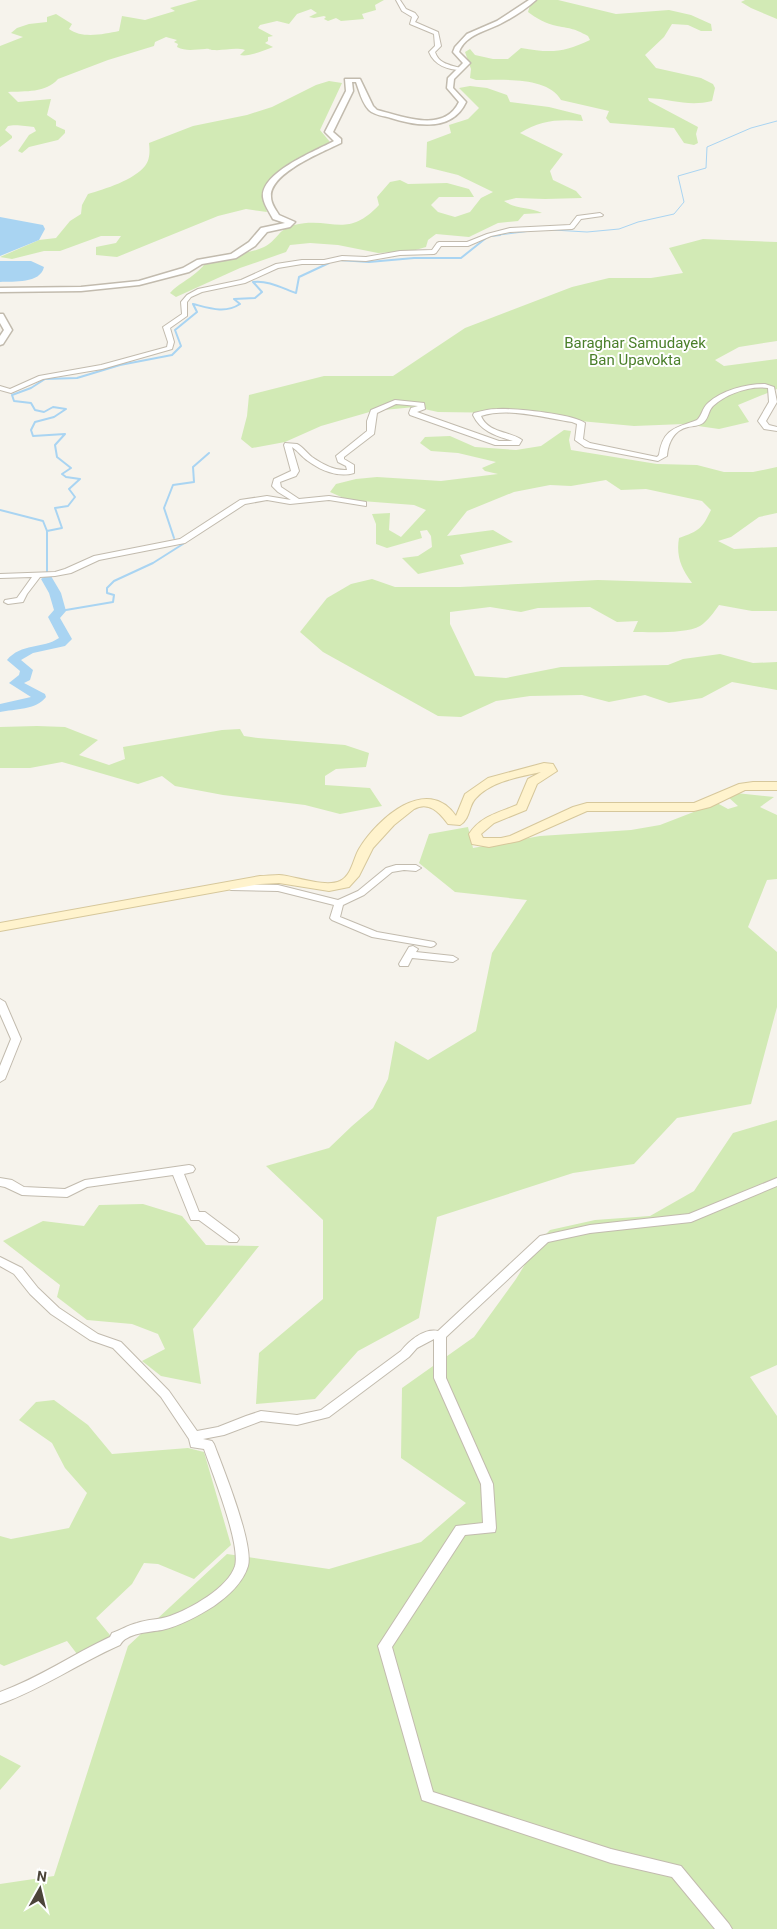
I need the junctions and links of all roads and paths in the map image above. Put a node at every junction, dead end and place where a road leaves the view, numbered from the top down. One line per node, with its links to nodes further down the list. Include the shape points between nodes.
1 (398, 0): 3 (street, via 404,10 415,17 412,23 436,33 438,46 432,52 434,58 442,65)
2 (534, 0): 3 (street, via 465,38 456,50 467,63)
3 (459, 69): 5 (street, via 451,78 450,88 462,99 460,108 447,117 426,124 407,122 372,109 358,80 347,80 349,91 329,132 338,141 297,163 275,180 269,190 268,199 276,217 290,224 264,230 252,244 233,256 200,262 186,270 124,285 81,290)
4 (600, 215): 8 (street, via 579,217 572,227 510,230 468,244 439,244 434,252 276,266 244,282 200,290 189,296 184,302 184,315 166,327 170,348 102,367 41,377 11,391)
5 (0, 290)
6 (0, 316): 7 (street, via 8,330)
7 (0, 342)
8 (0, 388)
9 (777, 429): 10 (street, via 762,421 773,402 771,386 761,384 722,396 708,406 700,423 677,429 663,446 663,456 658,459 588,445 579,440 581,423 574,420 513,411 477,416 485,426 518,440 507,444 413,413 422,404 395,402 374,412 371,432 340,456 350,466 349,473 342,474 315,461 294,445 288,445 295,471 277,481 276,486 280,492)
10 (297, 501): 11 (street, via 330,498); 13 (street, via 267,498 243,502 182,541 97,558 68,571)
11 (363, 504)
12 (0, 576): 13 (street)
13 (37, 576): 14 (street, via 20,600)
14 (8, 602)
15 (777, 786): 17 (main road, via 738,788 697,807 587,806 514,838 489,844 477,841 475,834 479,827 522,807 532,782 551,771 544,767 484,787 469,797 458,821 452,821 438,805 422,802 410,806 366,847 356,871 343,884 333,886 279,879)
16 (416, 868): 18 (street, via 385,871 362,893)
17 (225, 886): 18 (street, via 276,888); 19 (main road)
18 (339, 903): 20 (street, via 335,918 375,935)
19 (0, 927)
20 (418, 942): 21 (street); 22 (street, via 407,959)
21 (431, 944)
22 (453, 959)
23 (0, 1002): 24 (street, via 16,1039)
24 (0, 1079)
25 (0, 1182): 27 (street, via 22,1191 67,1193 85,1184 183,1170 194,1217 201,1215)
26 (777, 1182): 29 (street, via 691,1218 590,1229 544,1239)
27 (232, 1239)
28 (0, 1261): 30 (street, via 18,1271 55,1311 94,1336 117,1345 165,1394)
29 (440, 1336): 30 (street, via 432,1334 413,1345 406,1354 325,1414 297,1420 250,1418 220,1432); 32 (street, via 440,1378 487,1484 490,1528 461,1530 385,1646 427,1796 611,1856 676,1871)
30 (195, 1438): 31 (street, via 195,1444 208,1444 238,1532 242,1563 237,1579 209,1604 170,1622 134,1629 23,1690)
31 (0, 1698)
32 (724, 1929)

